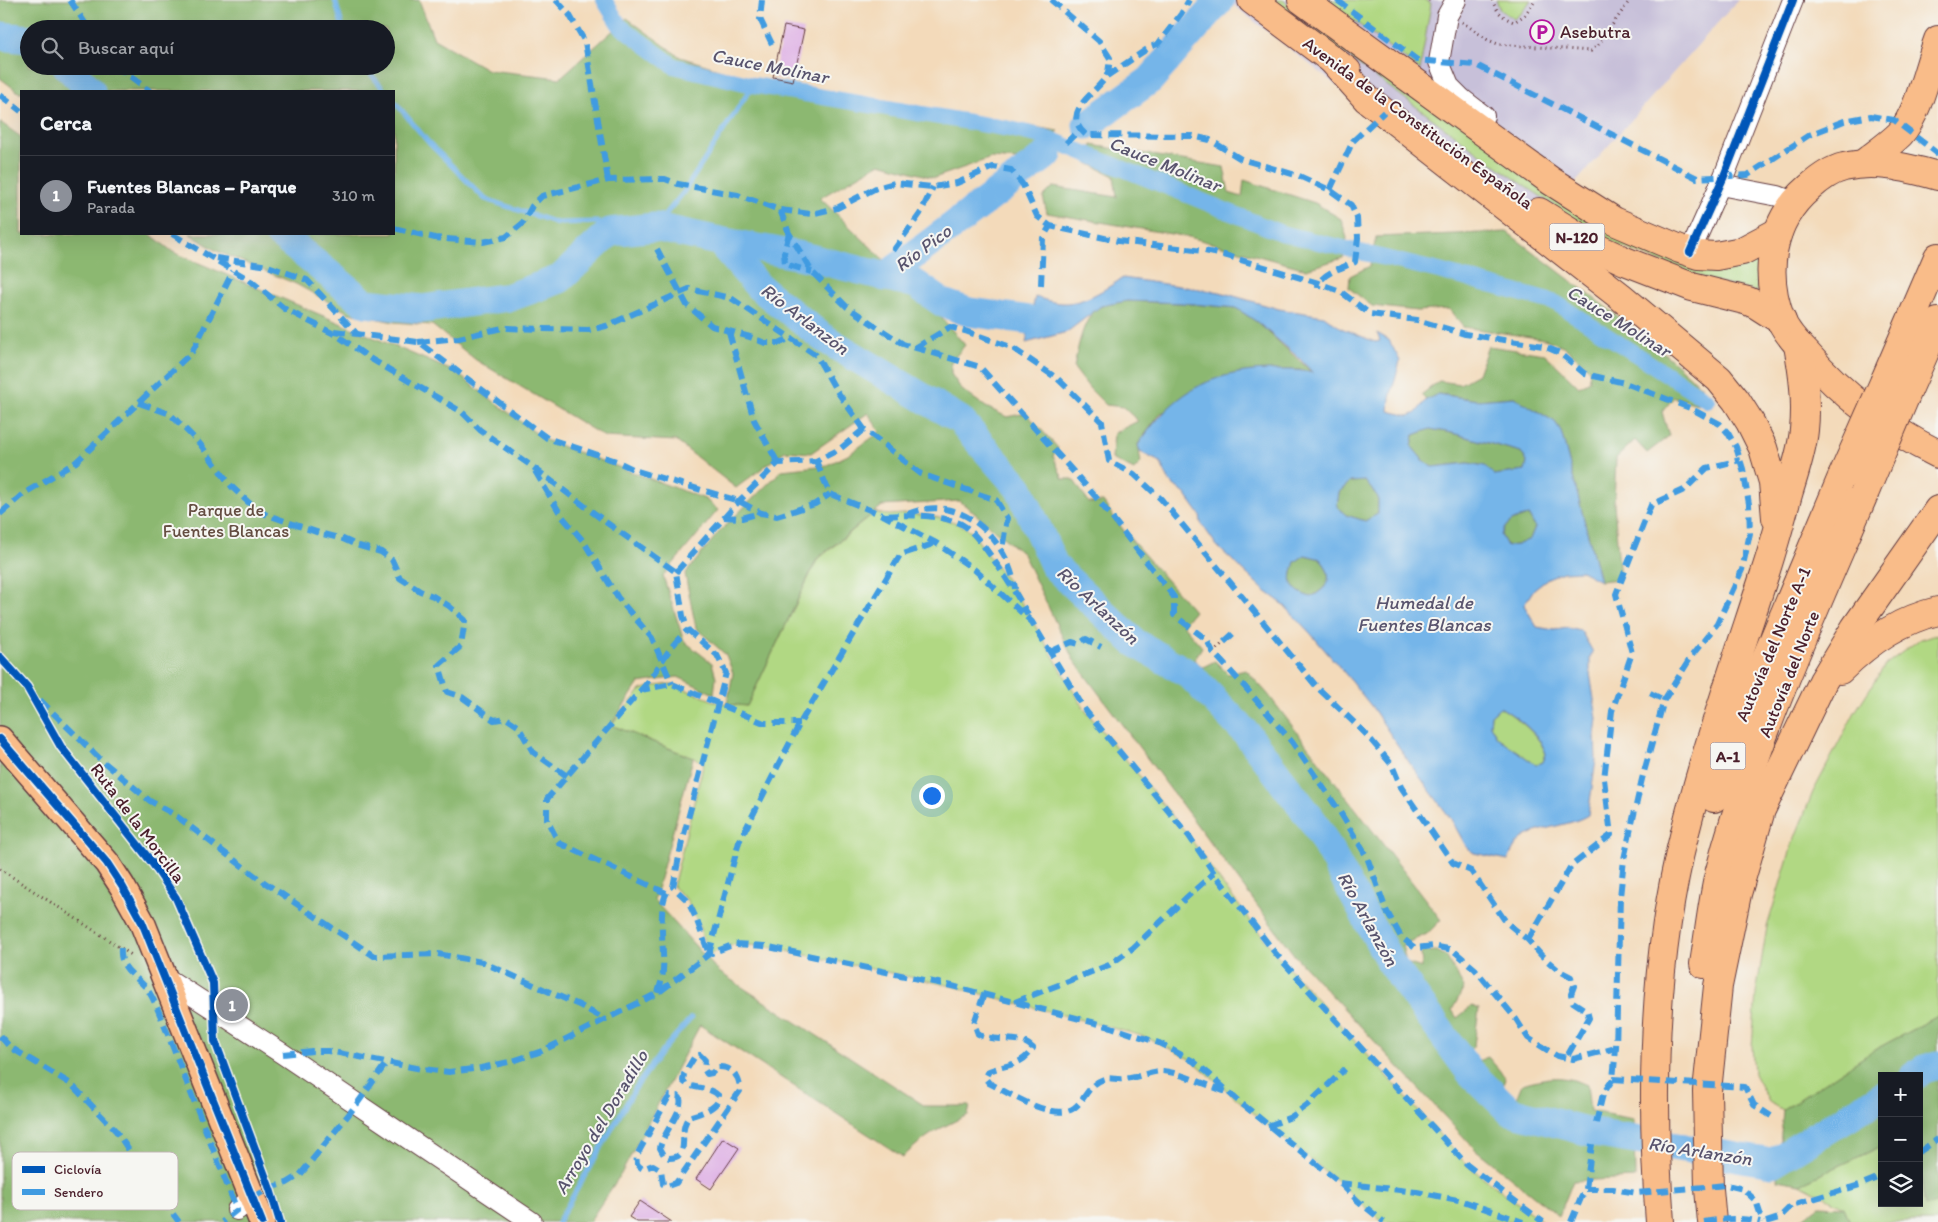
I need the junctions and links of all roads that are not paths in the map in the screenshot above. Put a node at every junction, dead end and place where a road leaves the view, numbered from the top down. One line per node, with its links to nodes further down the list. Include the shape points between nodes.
1 (1252, 0): 6 (highway, Avenida de la Constitución Española / N-120)
2 (1302, 0): 11 (highway, Avenida de la Constitución Española / N-120)
3 (1456, 0): 11 (street, via 1447,16 1439,62 1449,86 1564,175)
4 (1793, 0): 9 (street)
5 (1938, 40): 7 (highway, via 1909,121 1899,134)
6 (1332, 60): 15 (highway, Avenida de la Constitución Española / N-120, via 1528,204 1596,248 1664,278 1757,305); 22 (highway, via 1367,99 1620,296 1719,379 1750,422 1773,482 1776,521)
7 (1863, 164): 8 (highway, N-120, via 1905,167); 10 (highway, N-120, via 1843,167 1821,177)
8 (1938, 176)
9 (1720, 185): 10 (street); 13 (street)
10 (1794, 202): 12 (highway, N-120)
11 (1590, 206): 13 (highway, Avenida de la Constitución Española / N-120, via 1614,221)
12 (1778, 232): 13 (highway, Avenida de la Constitución Española / N-120, via 1730,254 1716,256); 15 (highway, N-120, via 1771,262 1772,286)
13 (1690, 252)
14 (1938, 257): 18 (highway, Autovía del Norte / A-1)
15 (1782, 321): 17 (highway, N-120)
16 (1938, 322): 18 (highway, Autovía del Norte / A-1)
17 (1798, 345): 19 (highway, N-120, via 1844,393 1882,422); 22 (highway, via 1805,384 1804,432)
18 (1895, 389): 20 (highway, Autovía del Norte / A-1, bridge); 28 (highway, Autovía del Norte / A-1, bridge, via 1864,494 1762,738 1732,830 1719,876 1702,974)
19 (1938, 454)
20 (1842, 477): 27 (highway, Autovía del Norte A-1 / A-1, via 1743,713 1708,817 1681,928 1668,1030)
21 (1938, 510): 24 (highway, via 1855,628)
22 (1772, 551): 27 (highway, via 1685,834 1664,955)
23 (1938, 611): 24 (highway, via 1912,619 1869,643 1841,670)
24 (1808, 713): 28 (highway, via 1761,810 1737,894)
25 (0, 739): 26 (main road, via 89,841 122,886 142,922)
26 (163, 976): 29 (main road, via 245,1204); 30 (street)
27 (1662, 1050): 31 (highway, via 1655,1131); 32 (highway, A-1)
28 (1703, 1051): 33 (highway, Autovía del Norte / A-1, via 1693,1162); 34 (highway)
29 (262, 1222)
30 (532, 1222)
31 (1660, 1222)
32 (1671, 1222)
33 (1698, 1222)
34 (1712, 1222)

